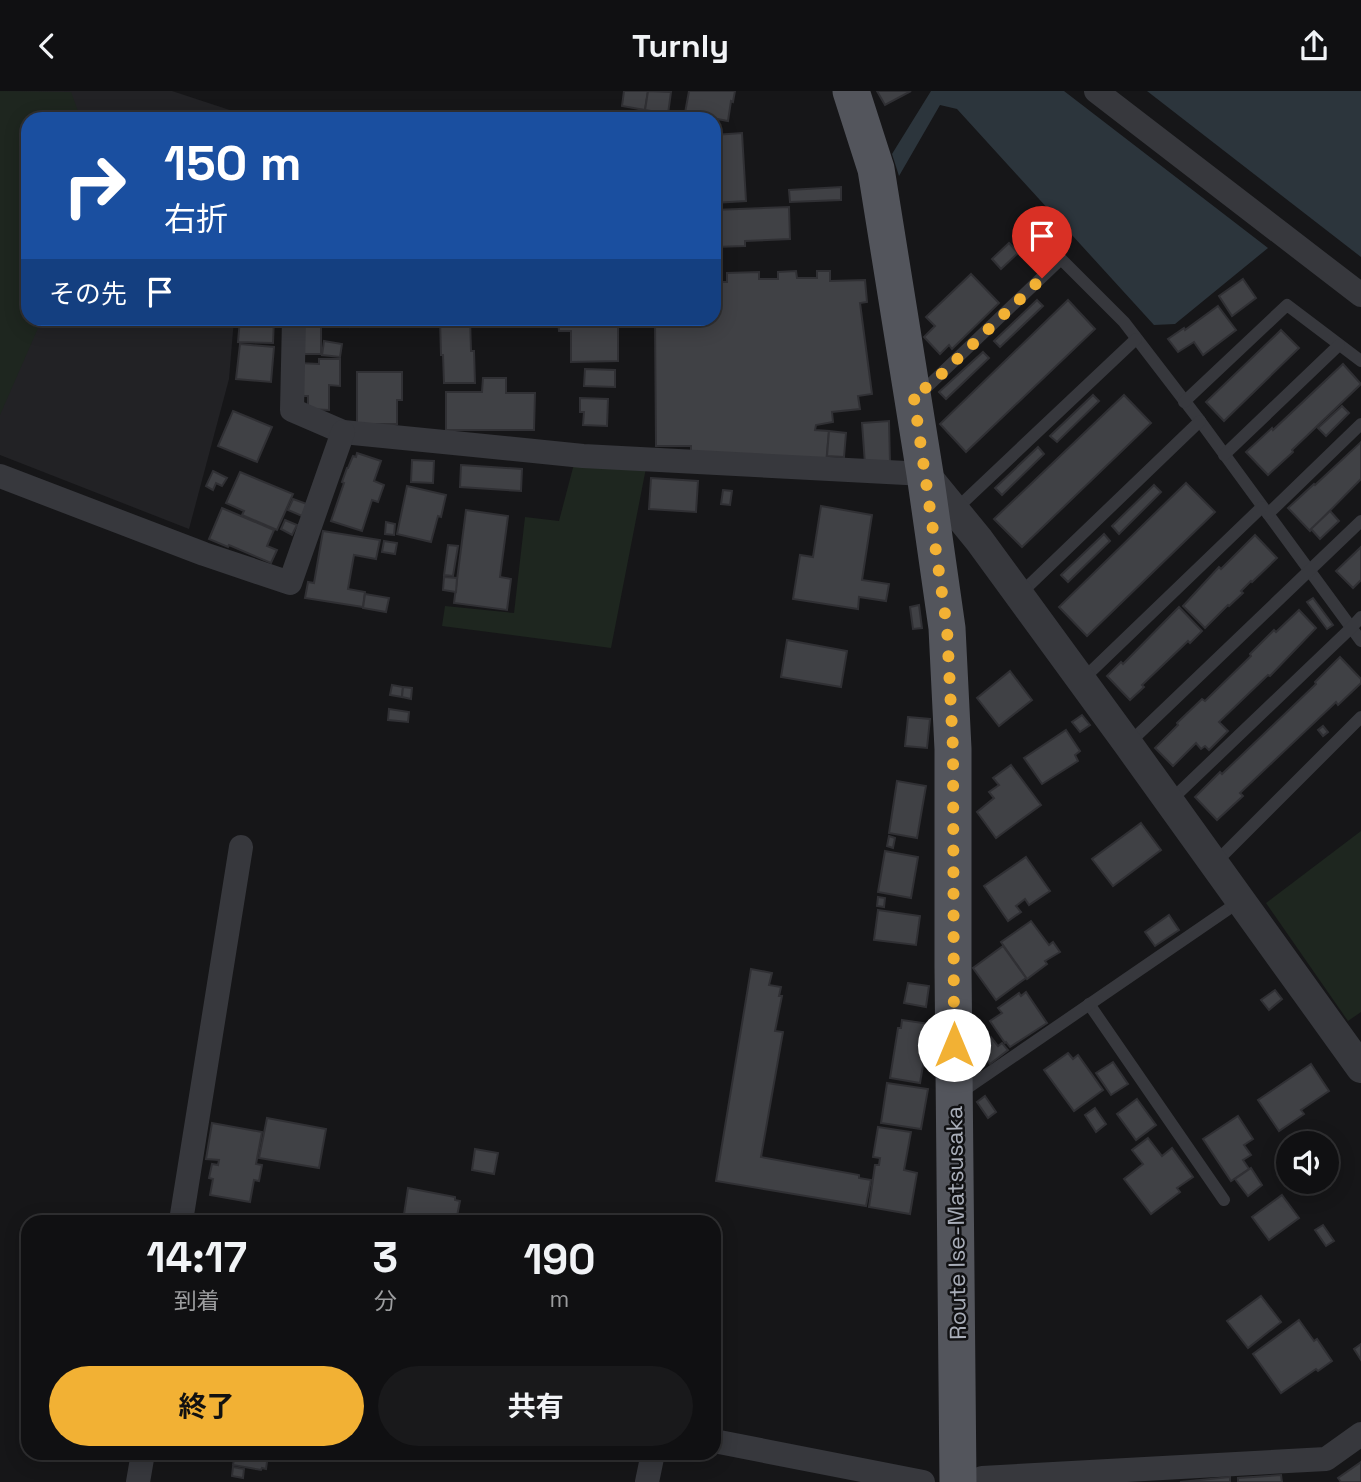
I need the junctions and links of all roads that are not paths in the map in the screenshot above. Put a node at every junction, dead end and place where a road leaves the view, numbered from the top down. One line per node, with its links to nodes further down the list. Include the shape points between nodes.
1 (851, 91): 8 (main road, Route Ise-Matsusaka, via 876,169)
2 (1096, 91): 3 (street)
3 (1361, 295)
4 (294, 326): 12 (street, via 292,410)
5 (1136, 339): 8 (lane, via 1061,259 928,387); 9 (lane); 16 (lane)
6 (1339, 345): 7 (lane); 9 (lane, via 1287,305); 13 (lane)
7 (1361, 361)
8 (913, 391): 14 (main road, Route Ise-Matsusaka)
9 (1184, 402): 10 (lane)
10 (1200, 421): 13 (lane); 20 (lane)
11 (1361, 424): 17 (lane)
12 (343, 432): 14 (street, via 583,456); 15 (street, via 290,583)
13 (1224, 455): 17 (lane)
14 (925, 474): 16 (street); 33 (main road, Route Ise-Matsusaka, via 947,628 953,749)
15 (0, 476)
16 (955, 510): 20 (street)
17 (1265, 511): 19 (lane); 24 (lane)
18 (1361, 521): 19 (lane)
19 (1309, 571): 22 (lane); 26 (lane)
20 (1018, 595): 24 (street)
21 (1361, 617): 22 (lane)
22 (1351, 628): 23 (lane); 27 (lane)
23 (1361, 641)
24 (1081, 681): 26 (street)
25 (1361, 717): 29 (lane)
26 (1128, 744): 27 (street)
27 (1169, 802): 29 (street)
28 (241, 846): 35 (street)
29 (1214, 864): 30 (street)
30 (1240, 901): 31 (lane); 32 (street)
31 (1089, 1004): 33 (lane); 34 (lane)
32 (1361, 1069)
33 (954, 1097): 43 (main road, Route Ise-Matsusaka)
34 (1224, 1200)
35 (182, 1215)
36 (1361, 1434): 44 (street, via 1326,1459)
37 (721, 1442): 42 (street)
38 (142, 1460): 40 (street)
39 (652, 1460): 41 (street)
40 (138, 1482)
41 (647, 1482)
42 (923, 1482)
43 (958, 1482)
44 (974, 1482)

